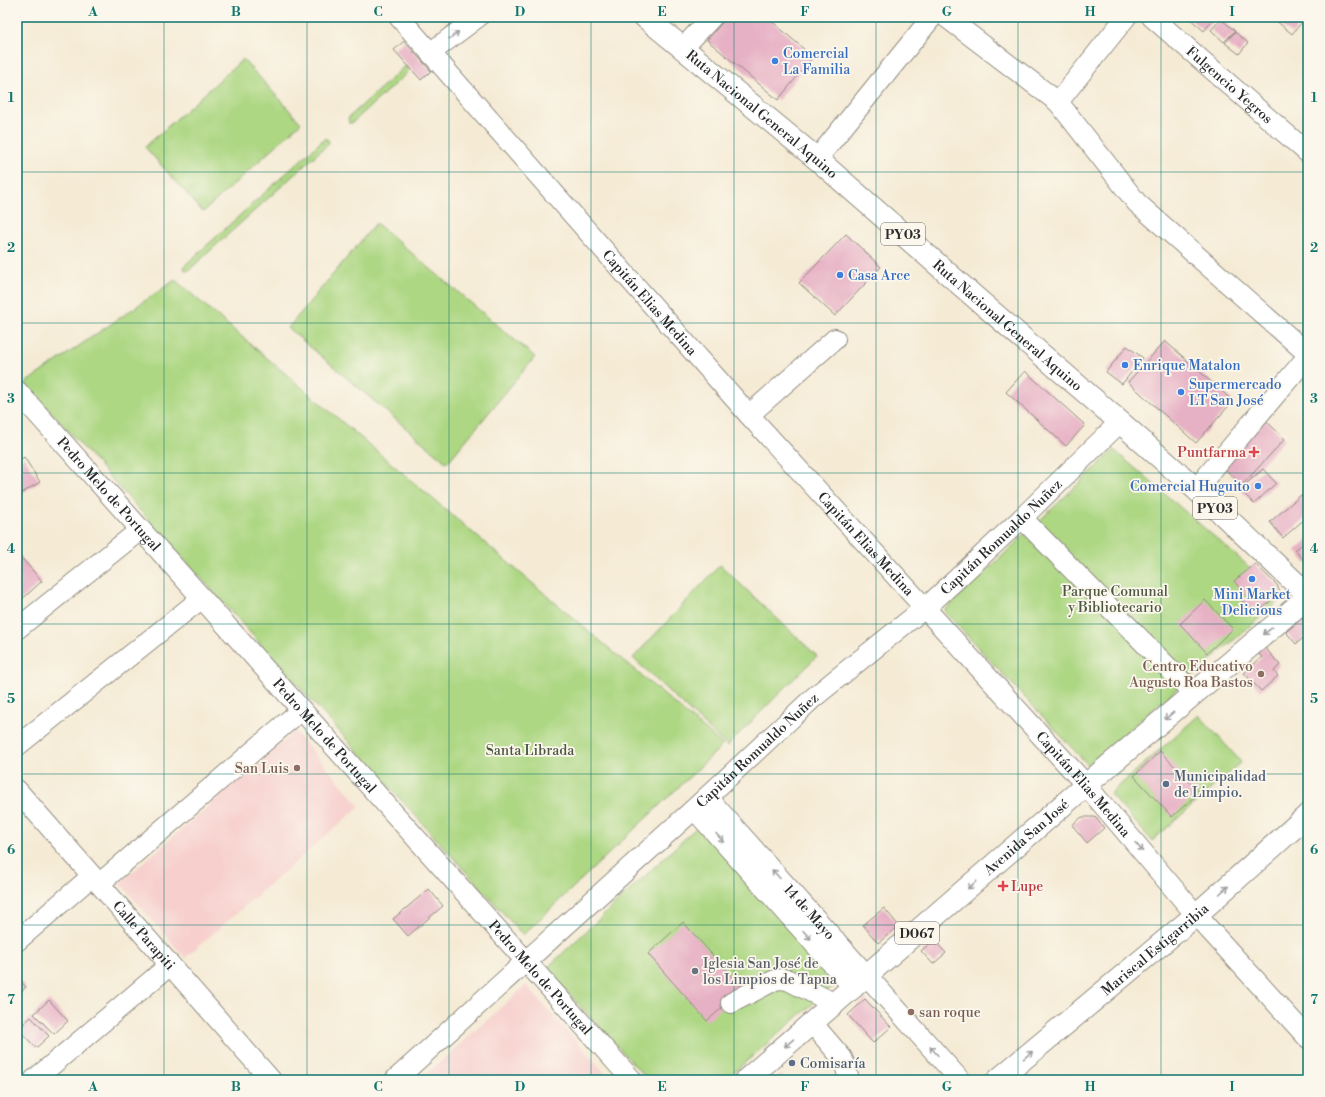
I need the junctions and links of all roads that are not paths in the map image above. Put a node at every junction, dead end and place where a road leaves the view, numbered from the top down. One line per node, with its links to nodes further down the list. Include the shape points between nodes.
1 (398, 17): 10 (street, Capitán Elias Medina)
2 (456, 17): 10 (street)
3 (478, 17): 10 (street, one-way to 3)
4 (645, 17): 11 (main road, Ruta Nacional General Aquino / PY03)
5 (712, 17): 11 (street)
6 (932, 17): 14 (street)
7 (946, 17): 12 (street)
8 (1126, 17): 12 (street)
9 (1152, 17): 13 (street, Fulgencio Yegros)
10 (426, 48): 18 (street, Capitán Elias Medina)
11 (683, 48): 14 (main road, Ruta Nacional General Aquino / PY03)
12 (1058, 102): 16 (street, via 1137,203)
13 (1308, 152)
14 (817, 159): 19 (main road, Ruta Nacional General Aquino / PY03)
15 (835, 339): 18 (street)
16 (1308, 355): 20 (street)
17 (17, 391): 22 (street, Pedro Melo de Portugal)
18 (749, 415): 25 (street, Capitán Elias Medina)
19 (1120, 422): 20 (main road, Ruta Nacional General Aquino / PY03); 21 (street, Capitán Romualdo Nuñez)
20 (1196, 489): 23 (main road, Ruta Nacional General Aquino / PY03)
21 (1022, 518): 25 (street, Capitán Romualdo Nuñez); 27 (street)
22 (140, 530): 24 (street, Pedro Melo de Portugal); 26 (street)
23 (1308, 596): 27 (main road, Avenida San José / D067, one-way to 27)
24 (202, 598): 28 (street, Pedro Melo de Portugal); 29 (street)
25 (924, 608): 30 (street, Capitán Elias Medina); 32 (street, Capitán Romualdo Nuñez, via 812,698)
26 (17, 628)
27 (1194, 694): 30 (main road, Avenida San José / D067, one-way to 30)
28 (301, 710): 34 (street); 37 (street, Pedro Melo de Portugal)
29 (17, 746)
30 (1086, 786): 35 (street, Capitán Elias Medina, one-way to 35); 39 (main road, Avenida San José / D067, one-way to 39)
31 (17, 790): 34 (street, Calle Parapiti)
32 (700, 803): 37 (street, Capitán Romualdo Nuñez); 39 (street, 14 de Mayo)
33 (1308, 815): 35 (main road, Mariscal Estigarribia, one-way to 33)
34 (96, 880): 36 (street); 38 (street, Calle Parapiti)
35 (1196, 915): 43 (street, Capitán Elias Medina); 51 (main road, Mariscal Estigarribia, one-way to 35)
36 (17, 941)
37 (526, 962): 46 (street, Capitán Romualdo Nuñez); 47 (street, Pedro Melo de Portugal)
38 (170, 965): 44 (street); 45 (street, Calle Parapiti)
39 (861, 982): 41 (main road, Avenida San José / D067); 50 (street, 14 de Mayo, one-way to 39)
40 (731, 1003): 41 (street, via 781,979)
41 (835, 1004): 42 (main road, Avenida San José / D067)
42 (812, 1023): 48 (main road, Avenida San José / D067, one-way to 48); 49 (street, via 842,1058)
43 (1308, 1038)
44 (34, 1080)
45 (271, 1080)
46 (396, 1080)
47 (632, 1080)
48 (746, 1080)
49 (849, 1080)
50 (960, 1080)
51 (998, 1080)

